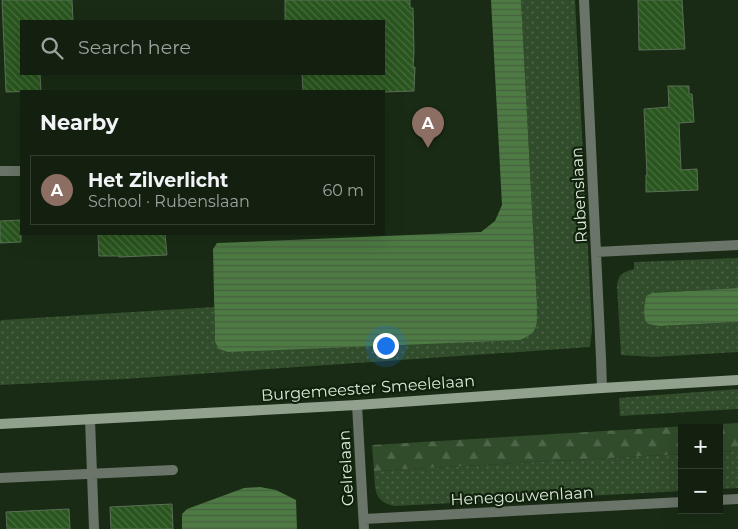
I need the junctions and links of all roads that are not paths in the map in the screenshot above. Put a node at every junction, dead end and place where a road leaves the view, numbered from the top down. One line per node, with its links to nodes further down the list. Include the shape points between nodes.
1 (584, 0): 5 (street, Rubenslaan)
2 (0, 171): 3 (street)
3 (20, 171)
4 (738, 245): 5 (street)
5 (596, 252): 7 (street, Rubenslaan)
6 (738, 380): 7 (street, Burgemeester Smeelelaan)
7 (602, 388): 8 (street, Burgemeester Smeelelaan)
8 (357, 405): 9 (street, Burgemeester Smeelelaan); 17 (street, Gelrelaan)
9 (90, 419): 10 (street, Burgemeester Smeelelaan); 12 (street)
10 (0, 424)
11 (173, 470): 12 (street)
12 (92, 474): 13 (street); 18 (street)
13 (0, 478)
14 (738, 499): 15 (street)
15 (723, 500)
16 (678, 502): 17 (street, Henegouwenlaan)
17 (364, 524)
18 (94, 529)

